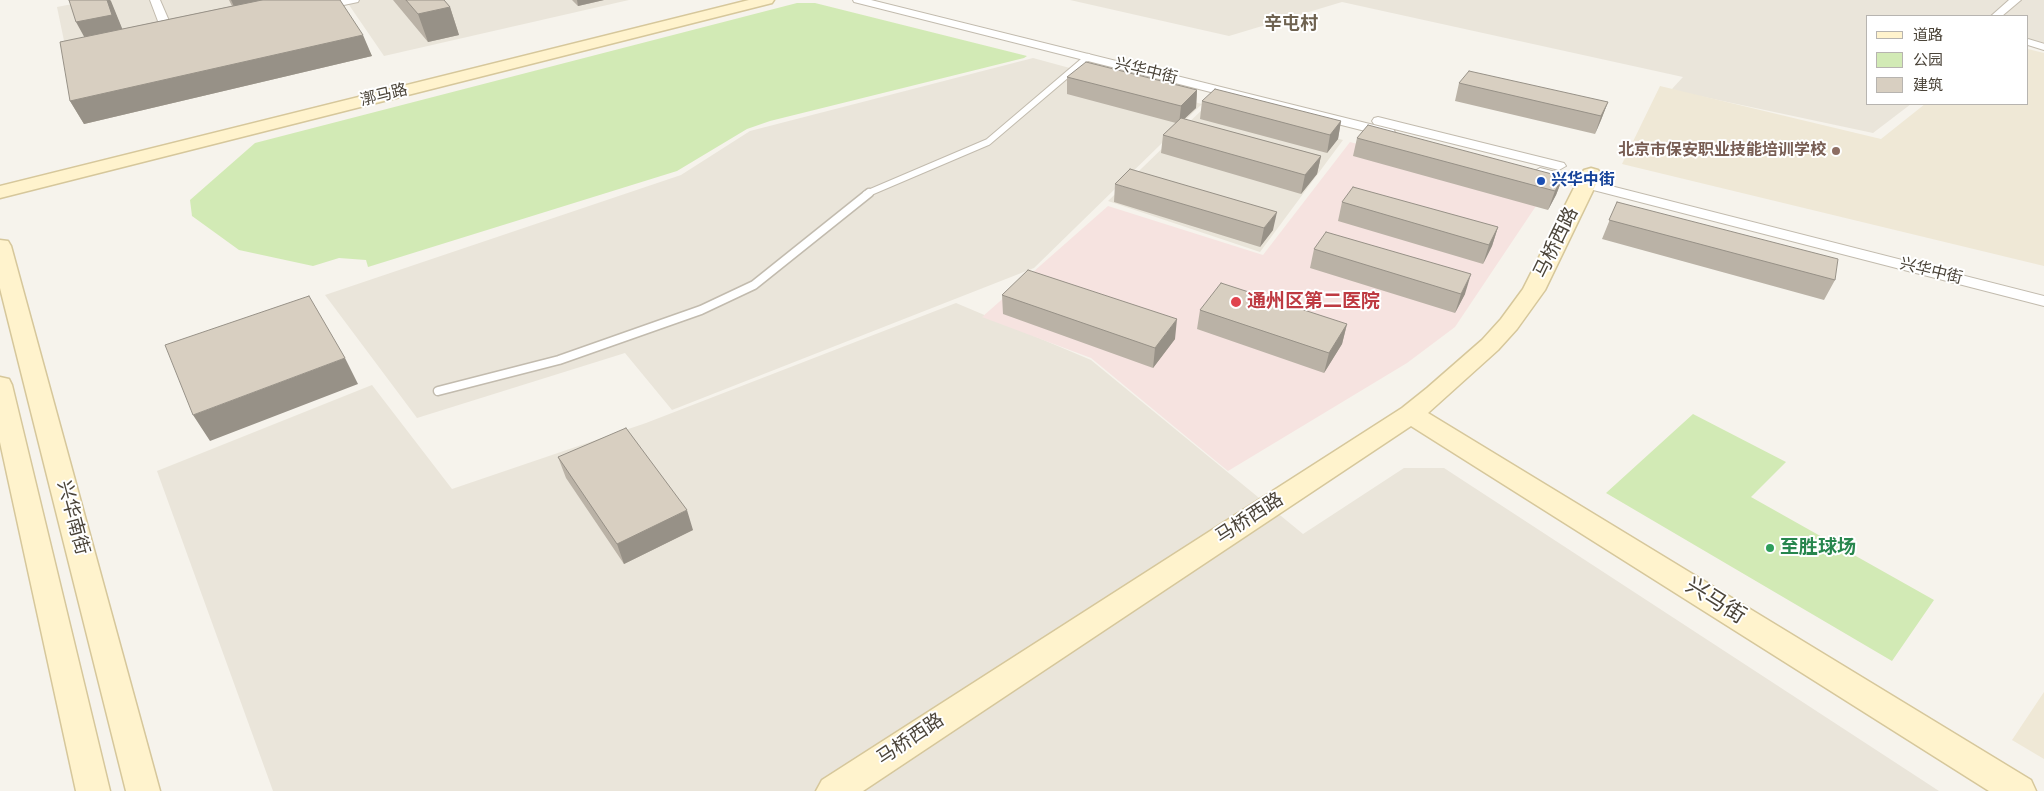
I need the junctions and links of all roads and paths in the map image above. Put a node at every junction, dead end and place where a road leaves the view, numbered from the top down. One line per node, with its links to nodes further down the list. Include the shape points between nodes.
1 (155, 0): 11 (street)
2 (354, 0): 8 (street)
3 (712, 0): 15 (main road, 漷马路)
4 (767, 0): 17 (main road, 漷马路)
5 (858, 0): 14 (street, 兴华中街)
6 (894, 0): 16 (street, 兴华中街)
7 (2016, 0): 10 (street)
8 (325, 3): 9 (street)
9 (305, 10)
10 (1997, 15)
11 (170, 38)
12 (2029, 42): 13 (lane)
13 (2044, 47)
14 (1088, 57): 16 (street, 兴华中街); 22 (lane, via 988,142 864,196 754,285 701,310 558,360)
15 (0, 177)
16 (1589, 179): 19 (street, 兴华中街); 20 (street, 兴华中街); 23 (main road, 马桥西路, via 1534,290 1509,324 1468,367)
17 (0, 192)
18 (0, 246): 25 (main road, 兴华南街)
19 (2044, 288)
20 (2044, 301)
21 (0, 385): 24 (main road, 兴华南街)
22 (438, 391)
23 (1411, 414): 26 (main road, 马桥西路); 27 (main road, 兴马街)
24 (93, 791)
25 (143, 791)
26 (834, 791)
27 (2018, 791)

